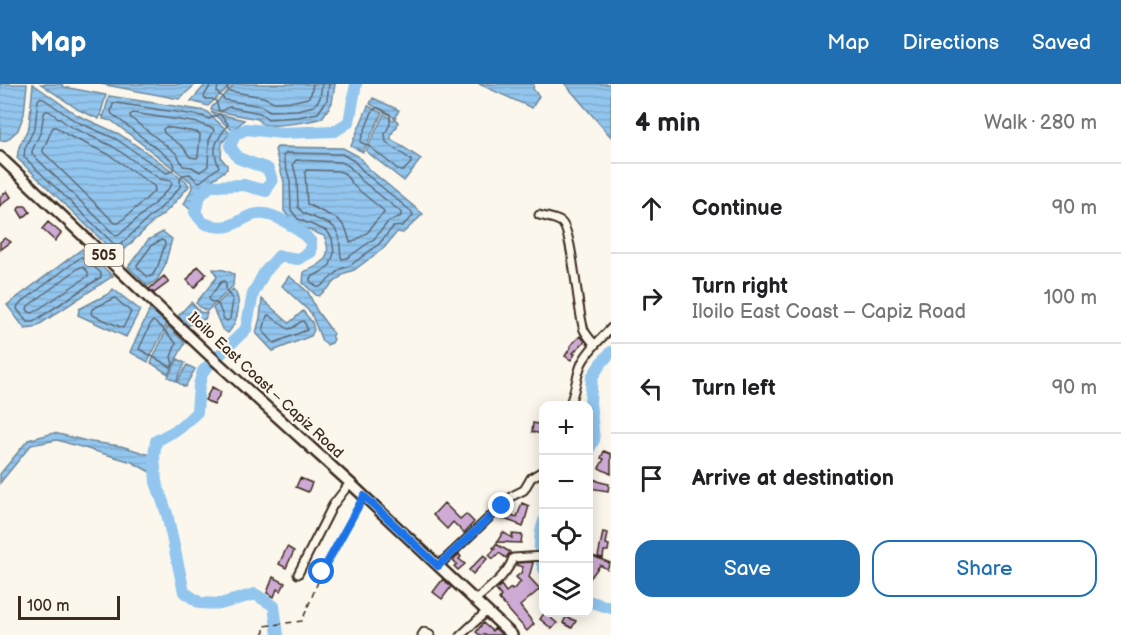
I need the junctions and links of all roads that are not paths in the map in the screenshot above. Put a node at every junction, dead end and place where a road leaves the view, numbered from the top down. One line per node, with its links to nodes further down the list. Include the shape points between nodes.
1 (0, 157): 7 (main road, Iloilo East Coast – Capiz Road / 505)
2 (539, 215): 4 (street, via 565,226 584,330)
3 (611, 328): 4 (street)
4 (595, 345): 5 (street, via 582,362)
5 (570, 401)
6 (539, 473): 9 (street)
7 (350, 483): 9 (main road, Iloilo East Coast – Capiz Road / 505); 10 (street, via 333,505)
8 (539, 556): 11 (street, via 513,558 504,575)
9 (438, 566): 11 (main road, Iloilo East Coast – Capiz Road / 505)
10 (298, 574)
11 (475, 600): 12 (main road, Iloilo East Coast – Capiz Road / 505)
12 (487, 611): 15 (street); 16 (main road, Iloilo East Coast – Capiz Road / 505)
13 (422, 635): 14 (street)
14 (430, 635)
15 (461, 635)
16 (512, 635)

